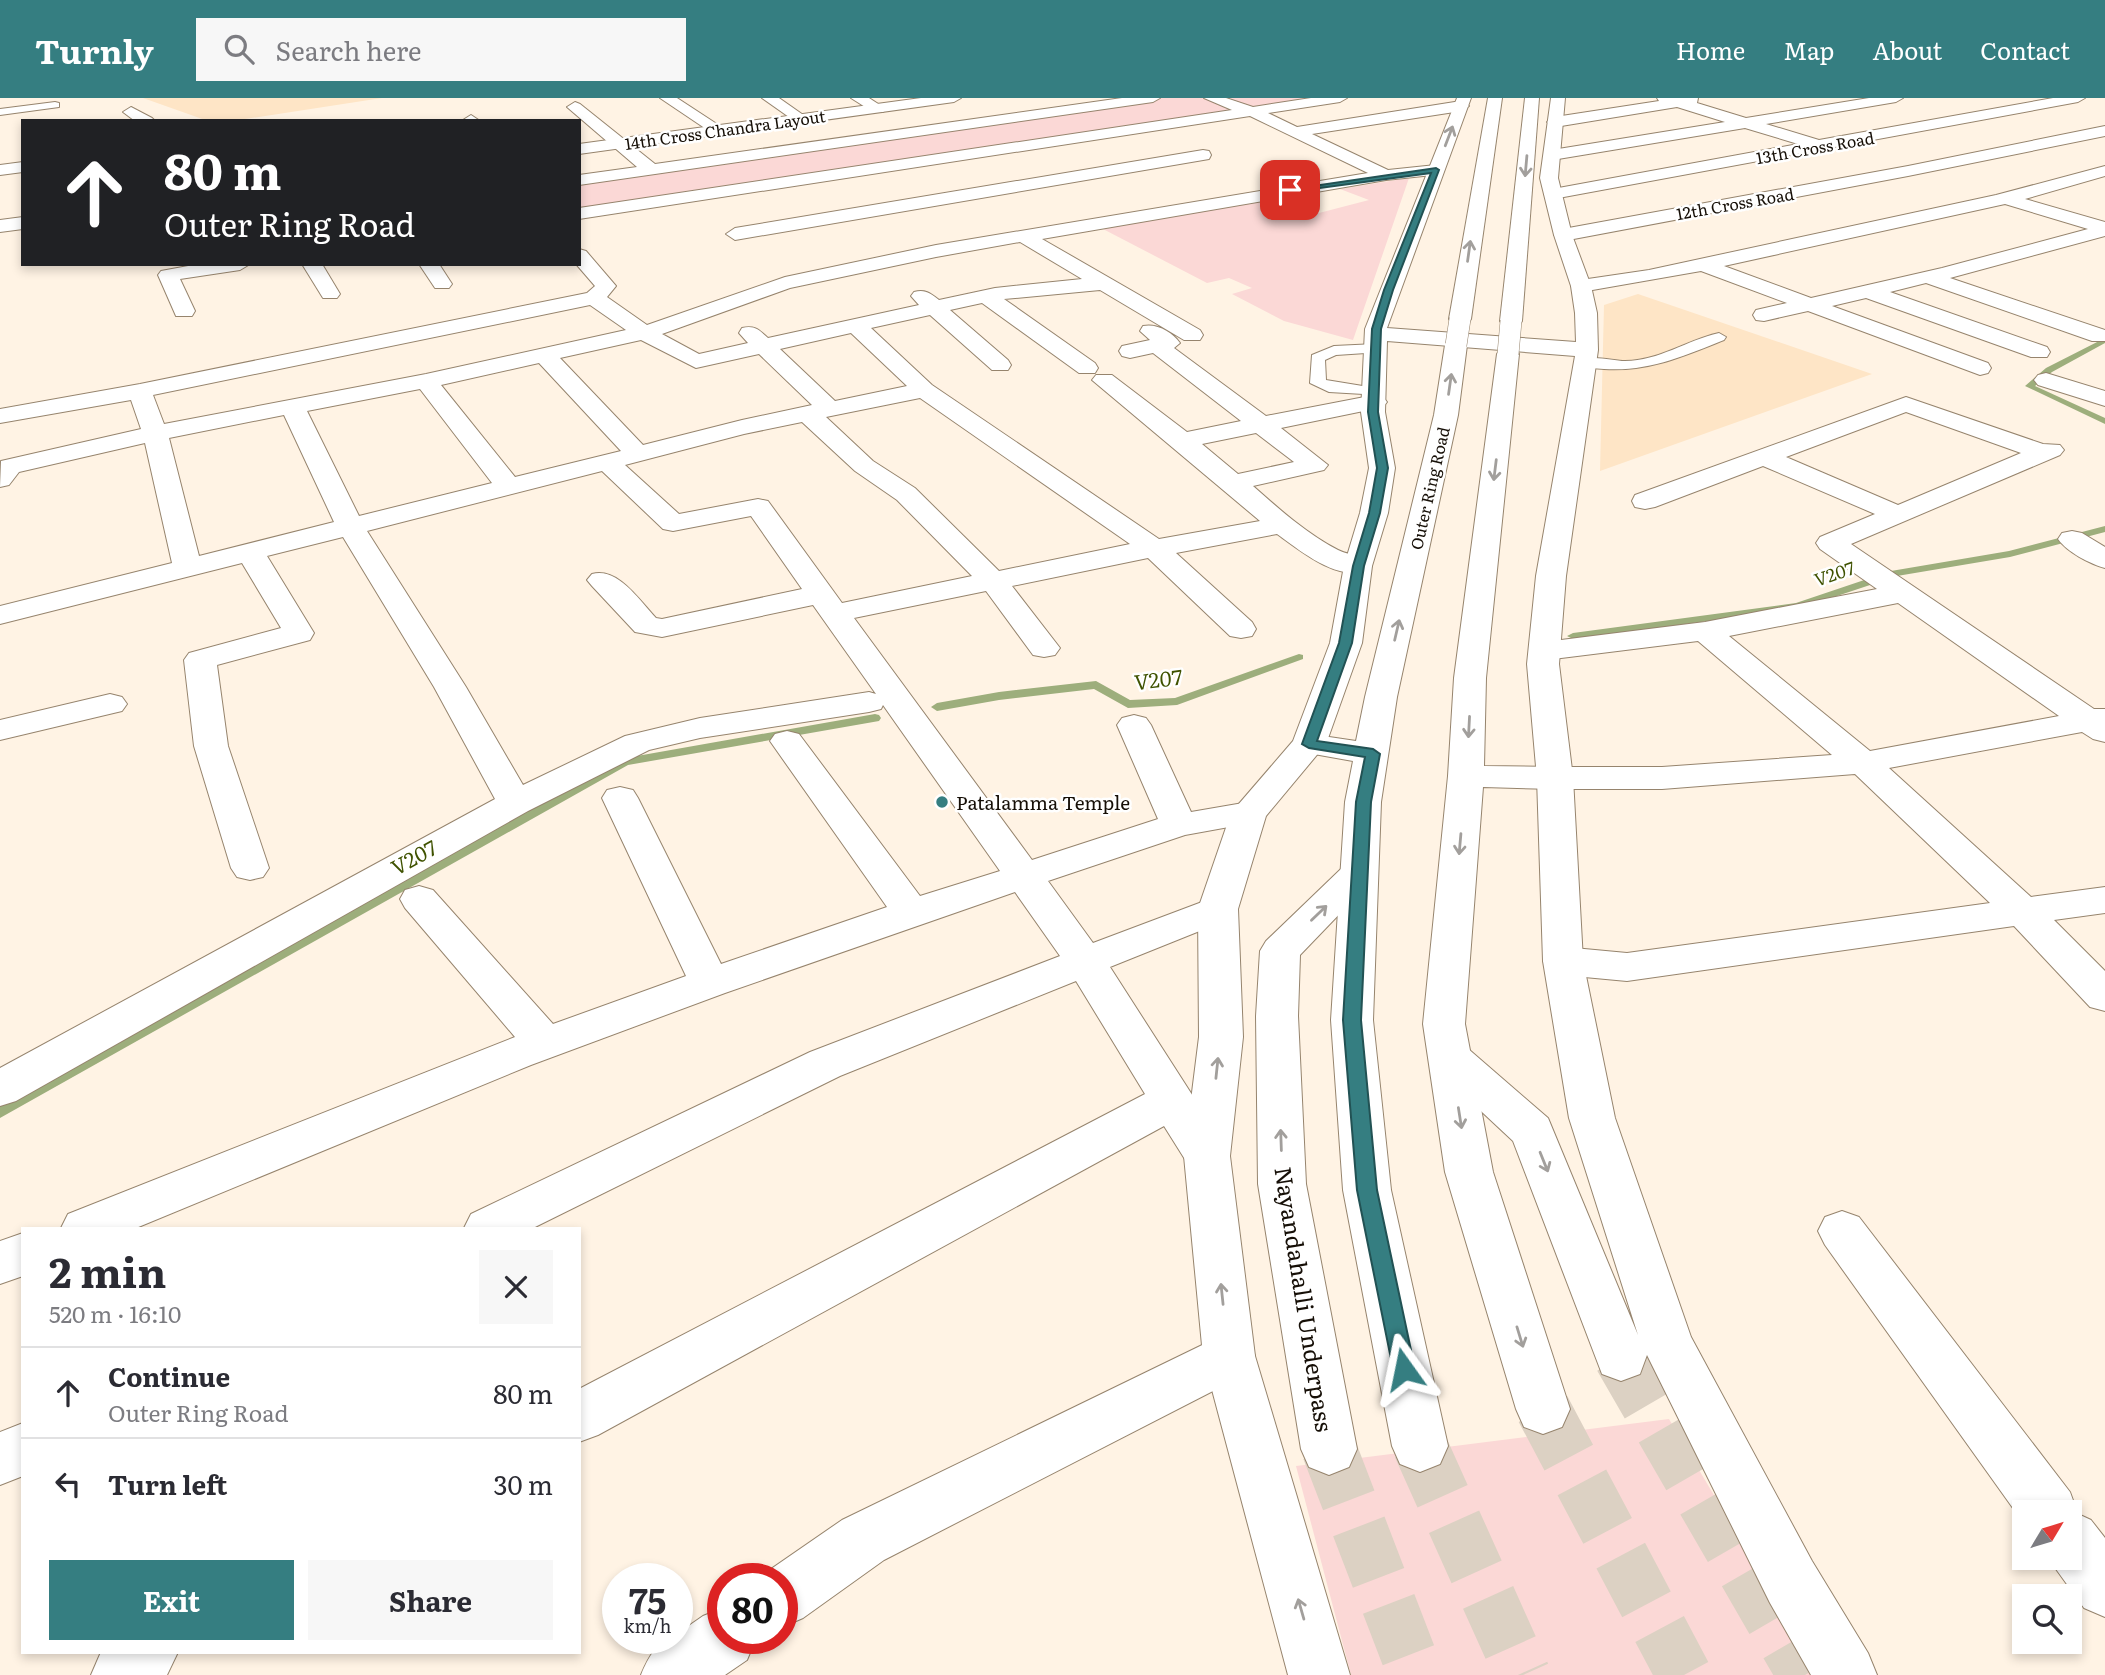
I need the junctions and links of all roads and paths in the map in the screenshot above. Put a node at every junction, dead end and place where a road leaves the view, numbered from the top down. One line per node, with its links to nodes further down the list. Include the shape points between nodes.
1 (667, 98): 29 (main road)
2 (769, 98): 25 (main road)
3 (858, 98): 20 (main road)
4 (954, 98): 20 (main road, 14th Cross Chandra Layout)
5 (1079, 98): 18 (main road)
6 (1153, 98): 18 (main road)
7 (1211, 98): 21 (main road)
8 (1340, 98): 21 (main road)
9 (1495, 98): 146 (main road, Outer Ring Road, one-way to 9, via 1381,696 1446,415)
10 (1532, 98): 148 (main road, one-way to 148, bridge, via 1470,678)
11 (1558, 98): 26 (main road)
12 (1706, 98): 15 (main road)
13 (1896, 98): 27 (main road)
14 (2078, 98): 35 (main road, 13th Cross Road)
15 (1672, 100): 26 (main road); 27 (main road)
16 (1462, 102): 30 (main road); 41 (main road, one-way to 16)
17 (55, 105): 23 (lane)
18 (1101, 106): 28 (main road); 43 (main road)
19 (575, 107): 33 (main road)
20 (878, 108): 25 (main road, 14th Cross Chandra Layout)
21 (1251, 111): 28 (main road); 30 (main road)
22 (131, 112): 24 (main road)
23 (0, 113)
24 (143, 119)
25 (802, 119): 29 (main road, 14th Cross Chandra Layout)
26 (1555, 122): 38 (main road)
27 (1751, 124): 35 (main road); 38 (main road)
28 (1148, 127): 52 (main road); 62 (main road, via 1208,159 730,230)
29 (718, 131): 33 (main road, 14th Cross Chandra Layout)
30 (1293, 131): 45 (main road)
31 (2105, 131): 32 (main road)
32 (2079, 137): 34 (main road); 36 (main road, 12th Cross Road)
33 (619, 144): 37 (main road, 14th Cross Chandra Layout); 43 (main road)
34 (2105, 144)
35 (1821, 146): 44 (main road); 51 (main road, 13th Cross Road)
36 (2028, 147): 42 (main road); 44 (main road, 12th Cross Road)
37 (581, 149)
38 (1552, 155): 51 (main road, via 1549,178)
39 (21, 167): 40 (main road)
40 (0, 170)
41 (1436, 170): 45 (main road); 93 (main road)
42 (2105, 170): 53 (main road)
43 (652, 171): 46 (main road); 52 (main road)
44 (1908, 171): 48 (main road); 59 (main road, 12th Cross Road)
45 (1386, 175): 50 (main road)
46 (581, 180)
47 (1245, 181): 50 (main road)
48 (1944, 181)
49 (1968, 188): 53 (main road)
50 (1266, 194): 60 (main road)
51 (1553, 194): 59 (main road)
52 (685, 198): 54 (main road); 55 (main road)
53 (2004, 199): 58 (main road); 66 (main road)
54 (705, 212)
55 (581, 214)
56 (21, 223): 57 (main road)
57 (0, 226)
58 (2105, 229): 72 (main road)
59 (1563, 235): 77 (main road)
60 (1023, 236): 61 (main road); 75 (main road)
61 (964, 246): 64 (main road); 65 (main road)
62 (751, 250)
63 (581, 257): 84 (main road, via 606,286)
64 (987, 261)
65 (878, 263): 73 (main road); 87 (main road)
66 (1701, 264): 77 (main road); 85 (main road)
67 (227, 266): 88 (main road, via 168,275)
68 (313, 266): 82 (main road)
69 (430, 266): 76 (main road)
70 (768, 267): 74 (main road)
71 (1009, 276): 79 (main road)
72 (1927, 277): 80 (main road); 100 (main road)
73 (808, 278): 74 (main road); 81 (main road)
74 (785, 283): 86 (main road)
75 (1106, 283): 78 (main road); 92 (main road)
76 (442, 285)
77 (1581, 286): 98 (main road)
78 (1082, 287): 79 (main road); 96 (main road, via 1169,343)
79 (1032, 290): 83 (main road)
80 (1867, 291): 85 (main road); 99 (main road)
81 (830, 293)
82 (330, 294)
83 (985, 296): 87 (main road); 114 (main road)
84 (594, 298): 91 (main road); 106 (main road)
85 (1809, 305): 89 (main road); 103 (main road)
86 (717, 307): 91 (main road); 95 (main road)
87 (936, 307): 90 (main road); 102 (main road)
88 (184, 311)
89 (1764, 315)
90 (861, 319): 95 (main road); 105 (main road)
91 (644, 333): 95 (main road, via 696,361); 101 (main road)
92 (1192, 335)
93 (1377, 335): 98 (main road); 107 (main road); 107 (lane, via 1317,358 1318,383)
94 (1720, 337): 98 (lane, via 1654,362 1628,366)
95 (766, 346): 110 (main road)
96 (1130, 351)
97 (1163, 351): 112 (main road)
98 (1587, 351): 137 (main road)
99 (2039, 352)
100 (2096, 353): 108 (main road, via 2054,378)
101 (544, 355): 104 (main road); 116 (main road)
102 (1000, 365)
103 (1980, 368)
104 (426, 381): 109 (main road); 119 (main road)
105 (924, 390): 110 (main road); 125 (main road)
106 (141, 391): 111 (main road); 113 (main road)
107 (1375, 397): 112 (main road); 128 (main road, via 1382,468)
108 (2105, 399)
109 (292, 406): 113 (main road); 122 (main road)
110 (819, 411): 116 (main road); 131 (main road, via 864,466 906,494)
111 (0, 415)
112 (1257, 424): 114 (main road); 118 (main road, via 1315,465)
113 (155, 433): 117 (main road, via 10,466); 129 (main road)
114 (1182, 440): 118 (main road)
115 (1762, 456): 120 (main road); 121 (main road); 121 (main road, via 1906,404 2047,452)
116 (622, 458): 119 (main road); 133 (main road, via 673,523 758,507)
117 (0, 479)
118 (1232, 483): 123 (main road)
119 (508, 486): 122 (main road)
120 (1645, 500)
121 (1899, 515): 132 (main road, via 1830,543)
122 (349, 525): 126 (main road); 151 (main road, via 450,687)
123 (1282, 526): 125 (main road); 128 (main road, via 1329,557)
124 (2072, 539): 127 (main road)
125 (1154, 548): 131 (main road); 135 (main road)
126 (250, 552): 129 (main road); 154 (main road, via 299,633 200,660 211,746)
127 (2105, 559)
128 (1359, 566): 145 (main road, via 1342,654)
129 (188, 568): 134 (main road)
130 (602, 580): 133 (main road, via 646,625 662,628)
131 (993, 581): 133 (main road); 138 (main road)
132 (1888, 583): 136 (main road); 141 (main road)
133 (830, 603): 155 (main road)
134 (0, 615)
135 (1241, 629)
136 (1705, 631): 137 (main road); 147 (main road)
137 (1545, 642): 149 (main road, via 1543,664)
138 (1044, 648)
139 (869, 702): 151 (main road, via 663,735 637,743)
140 (110, 704): 143 (main road)
141 (2100, 723): 147 (main road)
142 (1133, 725): 153 (main road)
143 (0, 730)
144 (786, 741): 161 (main road)
145 (1309, 744): 146 (main road); 152 (main road)
146 (1373, 754): 156 (main road, Outer Ring Road, via 1363,802)
147 (1863, 763): 149 (main road, via 1662,778); 160 (main road)
148 (1466, 776): 149 (main road); 167 (main road, one-way to 167, via 1444,1024)
149 (1555, 778): 163 (main road)
150 (620, 798): 164 (main road)
151 (515, 803): 168 (main road)
152 (1249, 813): 153 (main road); 159 (main road)
153 (1179, 825): 155 (main road)
154 (250, 868)
155 (1024, 875): 161 (main road); 162 (main road)
156 (1357, 876): 180 (main road, via 1352,1020 1367,1190); 182 (main road, Nayandahalli Underpass, one-way to 156, via 1282,1184 1277,1016 1280,951)
157 (419, 899): 166 (main road)
158 (2105, 900): 160 (main road)
159 (1218, 909): 162 (main road); 170 (main road, one-way to 159, via 1221,1037)
160 (2022, 911): 163 (main road, via 1627,967); 165 (main road)
161 (911, 913): 164 (main road)
162 (1085, 961): 169 (main road); 172 (main road, via 825,1064)
163 (1563, 961): 195 (main road, via 1592,1118 1667,1343 1791,1582)
164 (710, 983): 166 (main road)
165 (2105, 996)
166 (545, 1045): 171 (main road)
167 (1451, 1058): 177 (main road, one-way to 177, via 1532,1131); 178 (main road, one-way to 178, via 1469,1172)
168 (0, 1089)
169 (1171, 1101): 170 (main road); 179 (main road)
170 (1207, 1156): 176 (main road, one-way to 170)
171 (87, 1227)
172 (490, 1227)
173 (1842, 1231): 184 (main road)
174 (21, 1255): 175 (main road)
175 (0, 1263)
176 (1229, 1356): 186 (main road, via 863,1540); 194 (main road, one-way to 176)
177 (1621, 1357)
178 (1543, 1409)
179 (581, 1416)
180 (1420, 1446)
181 (21, 1450): 183 (main road)
182 (1329, 1450)
183 (0, 1459)
184 (2041, 1500)
185 (2082, 1556): 187 (main road)
186 (798, 1586)
187 (2105, 1587)
188 (707, 1650): 193 (main road)
189 (145, 1654): 191 (main road)
190 (158, 1654): 192 (main road)
191 (122, 1675)
192 (160, 1675)
193 (672, 1675)
194 (1319, 1675)
195 (1846, 1675)

